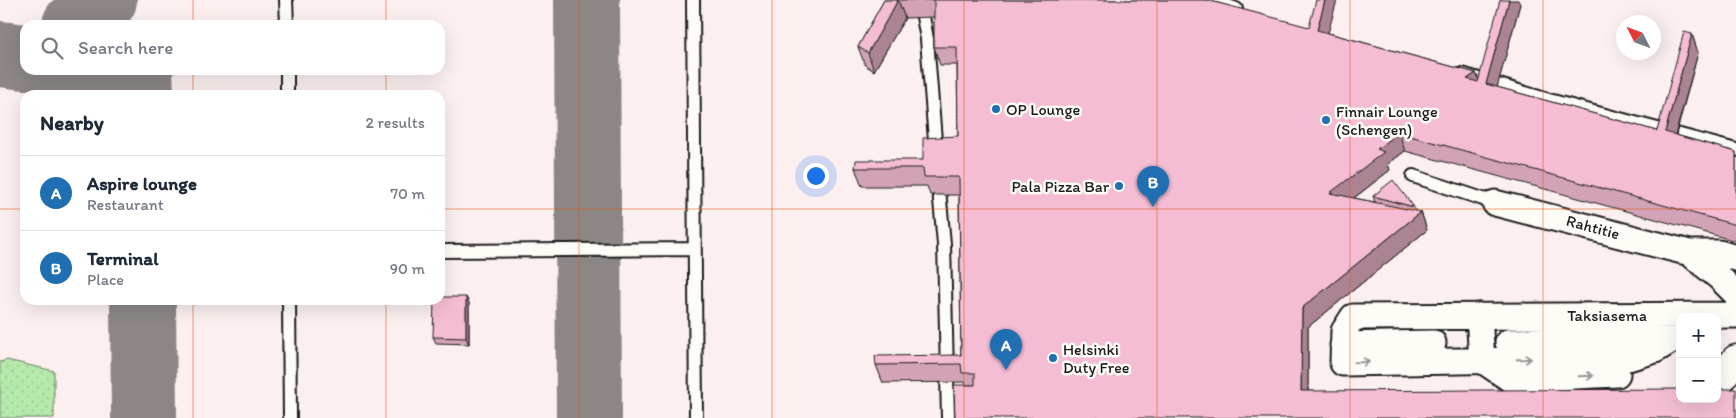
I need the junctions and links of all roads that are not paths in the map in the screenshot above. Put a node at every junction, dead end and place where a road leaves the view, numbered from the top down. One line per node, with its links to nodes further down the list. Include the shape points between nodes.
1 (286, 0): 6 (lane)
2 (693, 0): 13 (lane)
3 (920, 0): 29 (lane, via 927,39 944,244)
4 (1211, 0): 5 (lane)
5 (1247, 13)
6 (287, 20)
7 (1446, 70): 10 (lane)
8 (287, 75): 9 (lane)
9 (287, 90)
10 (1736, 150)
11 (1413, 176): 12 (lane)
12 (1495, 203): 15 (street, Rahtitie)
13 (694, 248): 14 (lane); 28 (lane)
14 (445, 252)
15 (1690, 253): 16 (street, Rahtitie, via 1719,253); 17 (street, Rahtitie)
16 (1736, 258)
17 (1736, 294)
18 (289, 305): 27 (lane)
19 (1736, 315): 24 (street, Taksiasema)
20 (1721, 322): 21 (street)
21 (1736, 322)
22 (1676, 332): 24 (street, Taksiasema)
23 (1676, 333): 24 (street, Taksiasema, one-way to 23, via 1628,358 1655,350)
24 (1480, 337): 24 (street, Taksiasema, one-way to 24, via 1353,317 1344,338 1343,363)
25 (1736, 359): 26 (main road)
26 (1721, 384)
27 (290, 418)
28 (696, 418)
29 (948, 418)

